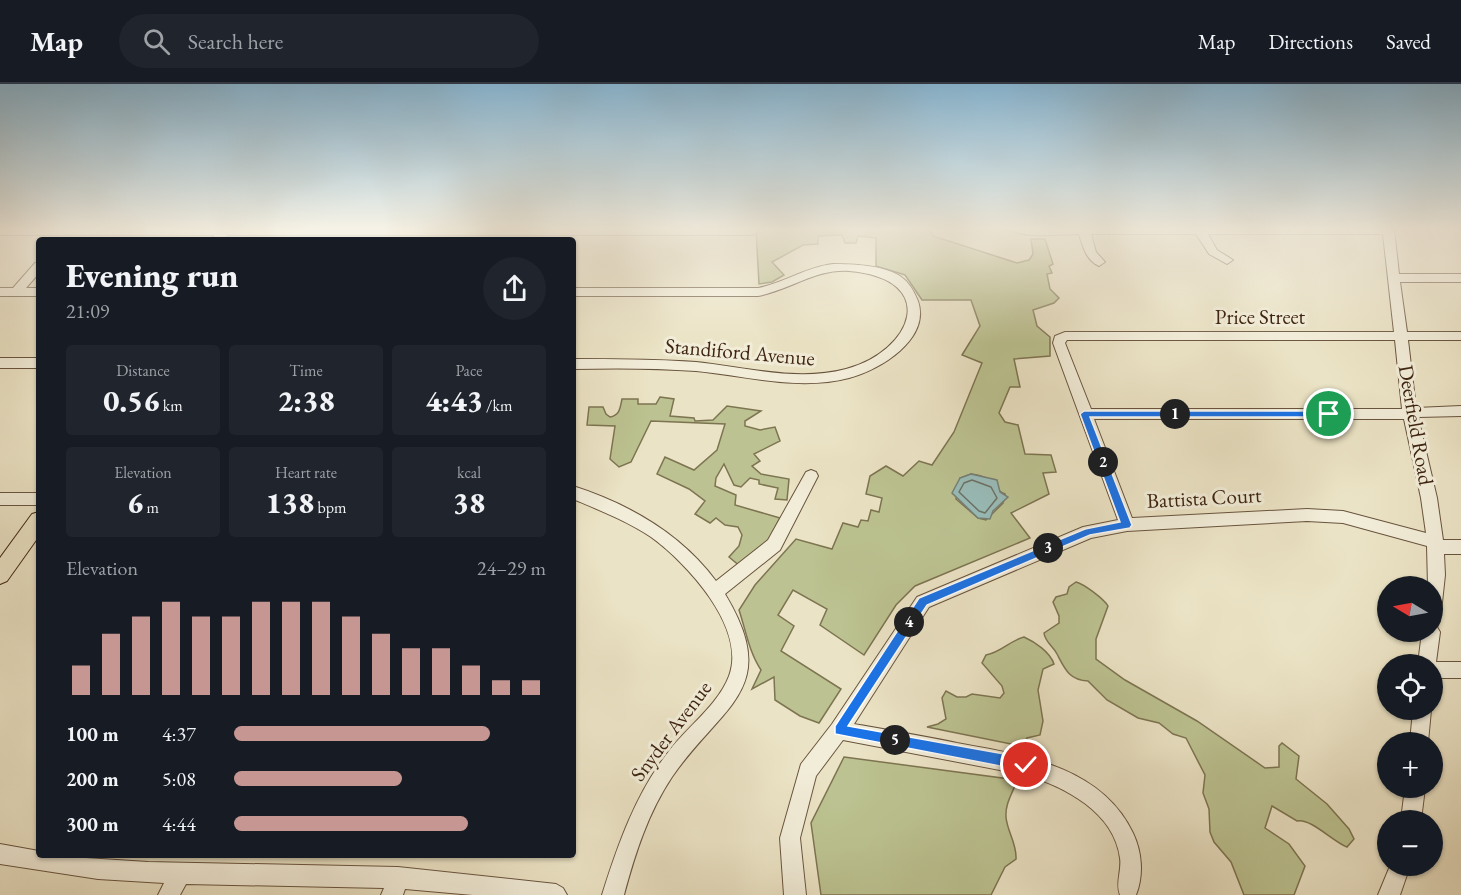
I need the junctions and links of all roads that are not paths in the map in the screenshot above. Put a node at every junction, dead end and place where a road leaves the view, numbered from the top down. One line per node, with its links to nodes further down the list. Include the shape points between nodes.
1 (1393, 267): 3 (street, Deerfield Road)
2 (36, 269): 6 (street)
3 (1394, 278): 4 (street); 9 (street, Deerfield Road)
4 (1461, 278)
5 (0, 292): 6 (street)
6 (16, 292): 7 (street)
7 (36, 292)
8 (576, 292): 13 (street, Standiford Avenue, via 758,292 782,287 817,270 836,268 895,278 910,295 914,316 906,336 886,356 864,368 831,377 795,380 664,364)
9 (1401, 336): 10 (street, Price Street); 15 (street, Price Street, via 1065,336 1059,343); 16 (street, Deerfield Road)
10 (1461, 336)
11 (0, 363): 12 (street)
12 (36, 363)
13 (576, 364)
14 (1461, 411): 16 (street)
15 (1084, 414): 16 (street); 22 (street)
16 (1410, 414): 23 (street, Deerfield Road, via 1430,498)
17 (812, 476): 27 (street, via 774,544)
18 (576, 493): 27 (street, Snyder Avenue, via 655,531 692,564)
19 (0, 499): 20 (street)
20 (36, 499)
21 (36, 524): 25 (main road)
22 (1126, 525): 23 (street, Battista Court, via 1307,515 1343,517); 30 (street, Battista Court, via 1089,531 923,602)
23 (1435, 544): 24 (street, Battista Court); 26 (street, Deerfield Road)
24 (1461, 547)
25 (0, 575)
26 (1437, 576)
27 (715, 592): 38 (street, Snyder Avenue, via 735,626 742,648 738,675 723,703 675,757 650,795 626,849)
28 (1443, 670): 29 (street)
29 (1461, 670)
30 (839, 730): 35 (street, via 1051,771 1098,802 1122,829 1131,860); 39 (street, Battista Court, via 808,771 790,838)
31 (0, 854): 32 (street, via 45,864)
32 (180, 873): 34 (street); 36 (street)
33 (1396, 876): 40 (street)
34 (395, 886): 37 (street)
35 (1128, 888)
36 (169, 895)
37 (556, 895)
38 (613, 895)
39 (795, 895)
40 (1389, 895)

